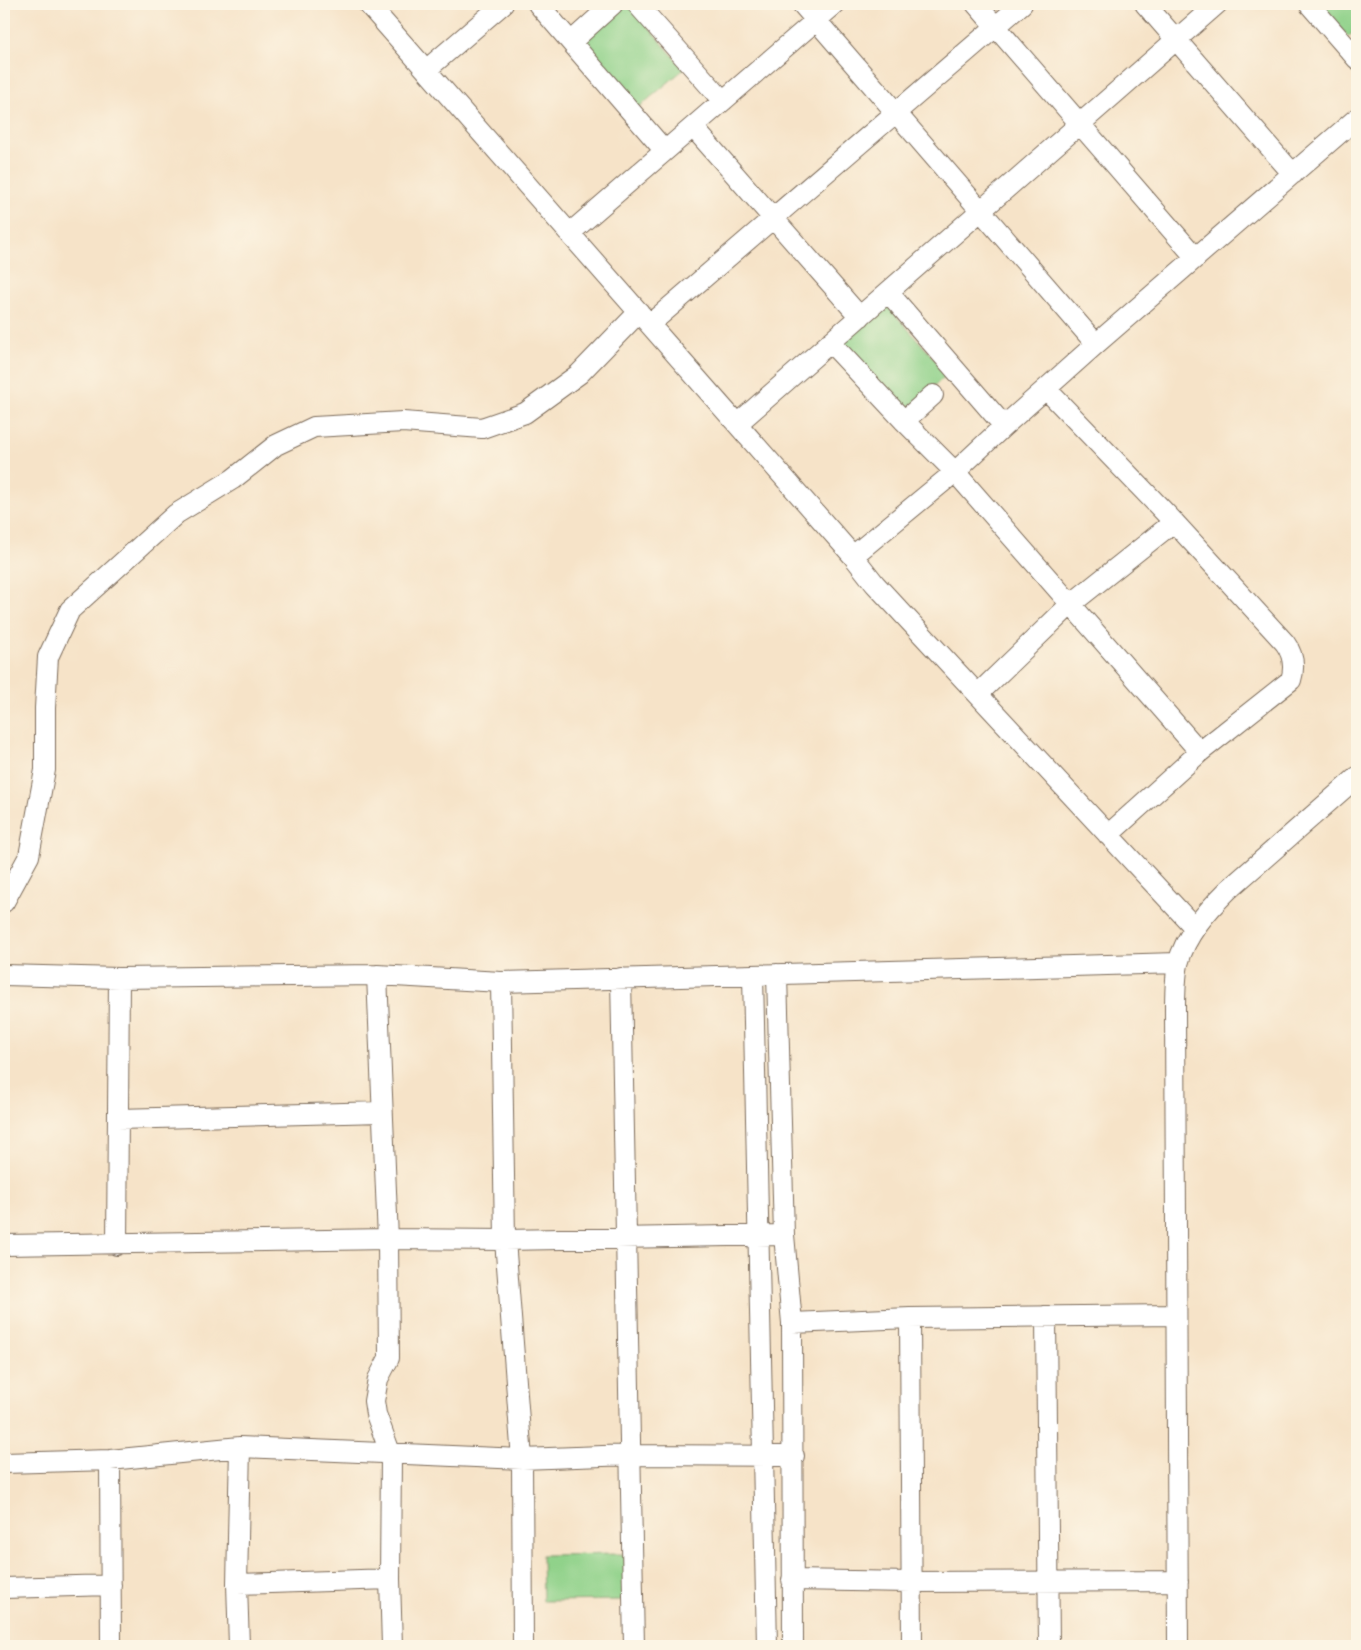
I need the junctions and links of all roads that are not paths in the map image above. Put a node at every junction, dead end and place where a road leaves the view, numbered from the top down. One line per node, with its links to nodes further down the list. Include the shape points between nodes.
1 (368, 4): 18 (street)
2 (503, 4): 18 (street)
3 (538, 4): 16 (street)
4 (613, 4): 16 (street)
5 (637, 4): 19 (street)
6 (802, 4): 13 (street)
7 (835, 4): 13 (street)
8 (976, 4): 14 (street)
9 (1022, 4): 14 (street)
10 (1145, 4): 15 (street)
11 (1217, 4): 15 (street)
12 (1309, 4): 17 (street)
13 (816, 20): 19 (street); 20 (street)
14 (996, 27): 20 (street); 22 (street)
15 (1176, 39): 22 (street); 25 (street)
16 (571, 42): 24 (street)
17 (1357, 59)
18 (426, 70): 28 (street)
19 (723, 101): 23 (street)
20 (896, 112): 26 (street); 27 (street)
21 (1357, 118): 25 (street)
22 (1080, 124): 26 (street); 29 (street)
23 (693, 127): 24 (street); 27 (street)
24 (665, 151): 28 (street)
25 (1293, 174): 29 (street)
26 (981, 210): 30 (street); 34 (street)
27 (773, 218): 31 (street); 32 (street)
28 (570, 234): 32 (street)
29 (1196, 258): 34 (street)
30 (888, 292): 31 (street); 39 (street)
31 (860, 317): 33 (street)
32 (644, 318): 38 (street); 48 (street, via 579,374 525,413 482,428 403,422 314,427 276,445 233,479 176,514 70,610 48,657 45,770 29,856)
33 (830, 342): 37 (street); 38 (street)
34 (1096, 344): 35 (street)
35 (1046, 389): 39 (street); 41 (street)
36 (933, 395): 37 (street)
37 (904, 421): 40 (street)
38 (737, 424): 42 (street)
39 (1004, 426): 40 (street)
40 (955, 472): 42 (street); 43 (street)
41 (1174, 522): 43 (street); 45 (street, via 1291,652 1291,680)
42 (853, 556): 44 (street)
43 (1071, 604): 44 (street); 45 (street)
44 (978, 694): 47 (street)
45 (1200, 752): 47 (street)
46 (1357, 777): 49 (street, via 1228,890)
47 (1108, 835): 49 (street)
48 (4, 902)
49 (1195, 928): 50 (street)
50 (1178, 963): 51 (street); 67 (street, via 1175,1010)
51 (777, 974): 54 (street); 60 (street)
52 (4, 975): 55 (street)
53 (377, 975): 55 (street); 57 (street); 58 (street)
54 (753, 975): 56 (street); 61 (street)
55 (119, 978): 59 (street)
56 (621, 978): 57 (street); 62 (street)
57 (501, 982): 64 (street)
58 (382, 1112): 59 (street); 63 (street)
59 (118, 1119): 65 (street)
60 (784, 1235): 61 (street); 70 (street)
61 (758, 1236): 62 (street); 74 (street)
62 (626, 1238): 64 (street); 73 (street)
63 (388, 1240): 64 (street); 65 (street); 72 (street, via 390,1358 378,1379 374,1401)
64 (505, 1240): 76 (street)
65 (117, 1244): 66 (street)
66 (4, 1245)
67 (1176, 1315): 68 (street); 81 (street)
68 (1046, 1316): 69 (street); 83 (street)
69 (910, 1318): 70 (street); 82 (street)
70 (792, 1323): 75 (street)
71 (240, 1447): 72 (street); 77 (street); 84 (street)
72 (391, 1455): 76 (street); 79 (street)
73 (630, 1455): 74 (street); 76 (street); 91 (street)
74 (762, 1456): 75 (street); 92 (street)
75 (794, 1456): 80 (street)
76 (522, 1459): 90 (street)
77 (110, 1460): 78 (street); 85 (street)
78 (4, 1463)
79 (390, 1579): 84 (street); 89 (street)
80 (792, 1580): 82 (street); 93 (street)
81 (1178, 1581): 83 (street); 96 (street)
82 (911, 1582): 83 (street); 94 (street)
83 (1048, 1582): 95 (street)
84 (237, 1584): 88 (street)
85 (111, 1585): 86 (street); 87 (street)
86 (4, 1588)
87 (112, 1646)
88 (239, 1646)
89 (392, 1646)
90 (523, 1646)
91 (634, 1646)
92 (767, 1646)
93 (792, 1646)
94 (912, 1646)
95 (1049, 1646)
96 (1178, 1646)

